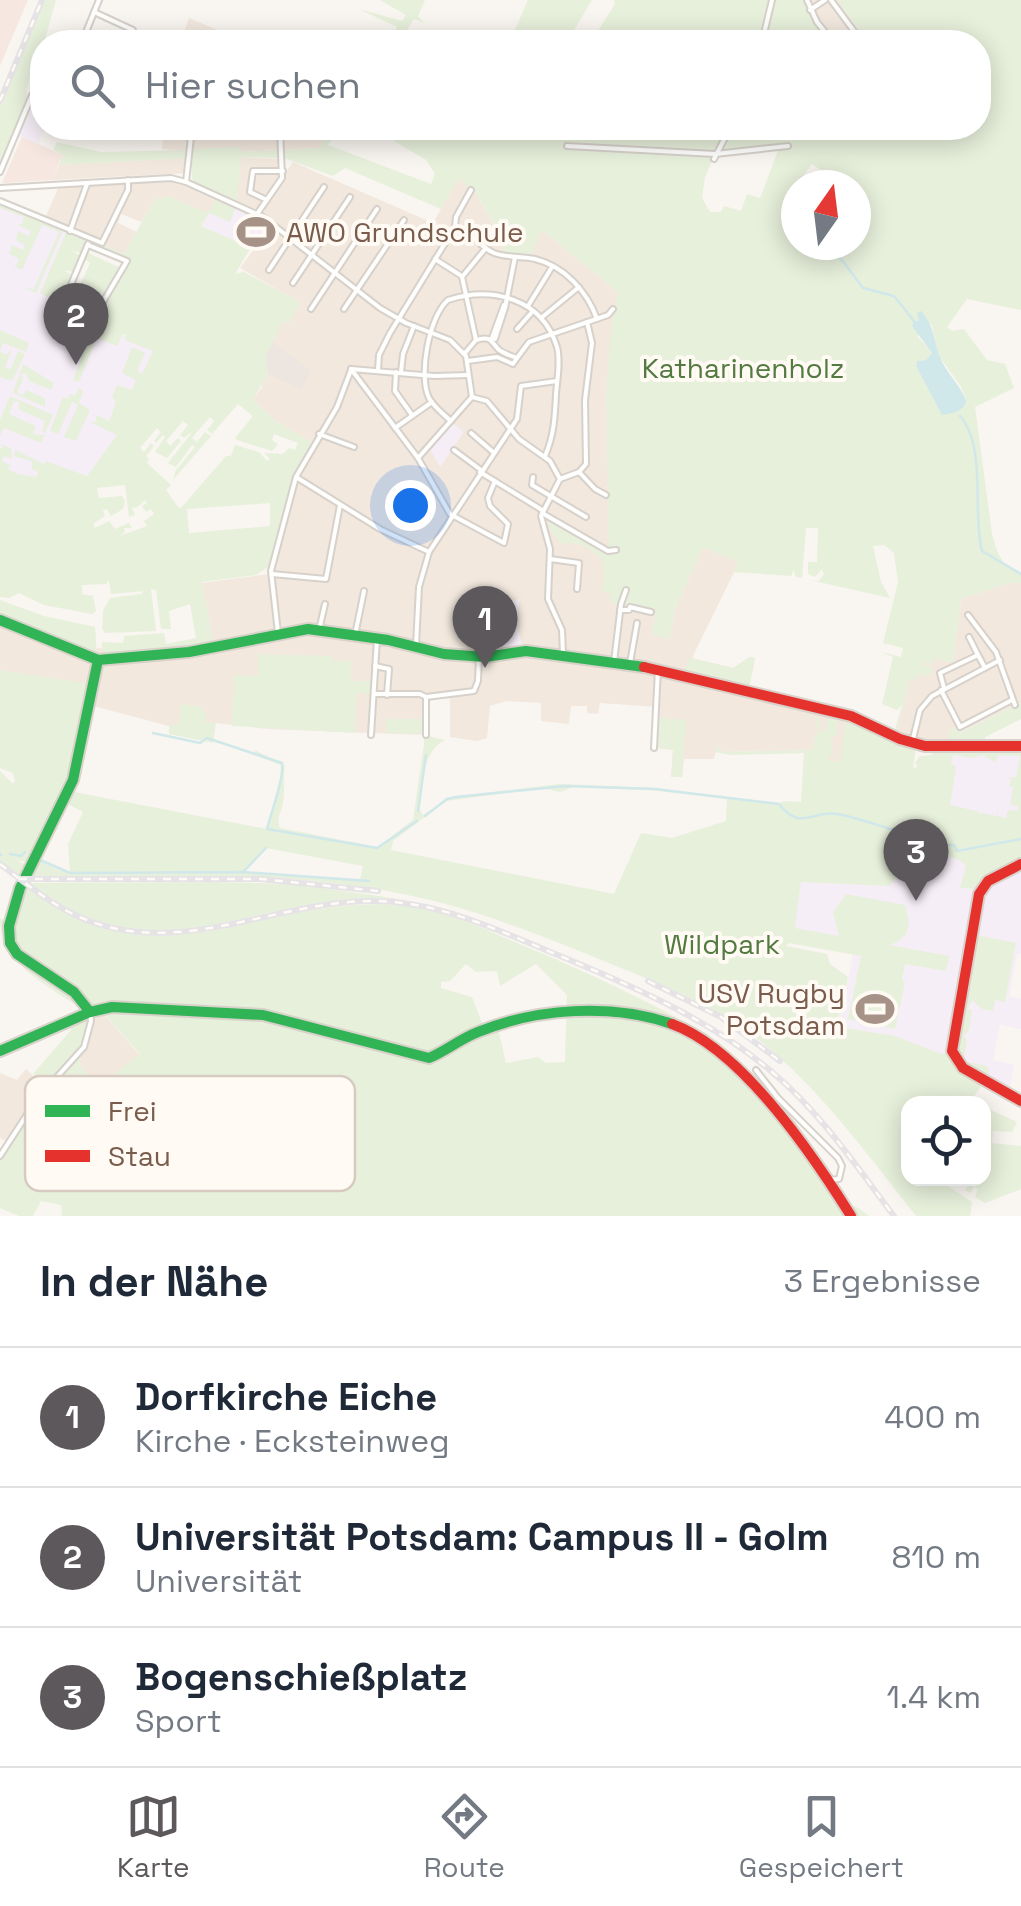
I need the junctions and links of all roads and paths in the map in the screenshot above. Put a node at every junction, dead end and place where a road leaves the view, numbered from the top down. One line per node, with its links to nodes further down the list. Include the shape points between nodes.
1 (99, 0): 6 (street)
2 (772, 0): 9 (street)
3 (807, 0): 5 (street)
4 (828, 0): 5 (street); 11 (street)
5 (810, 10): 10 (street)
6 (94, 12): 7 (street); 8 (street)
7 (87, 30)
8 (132, 30)
9 (765, 30)
10 (824, 30)
11 (852, 30)
12 (30, 99): 20 (street)
13 (191, 140): 23 (street)
14 (281, 140): 19 (street)
15 (723, 140): 18 (street)
16 (566, 146): 18 (street)
17 (788, 146): 18 (street)
18 (714, 156)
19 (283, 171): 28 (street); 28 (street, via 253,170 250,192)
20 (0, 172)
21 (128, 180): 22 (street); 23 (street); 36 (street, via 105,242)
22 (86, 182): 25 (street); 34 (street)
23 (186, 182): 31 (street)
24 (324, 187): 35 (street)
25 (0, 188)
26 (470, 190): 33 (street)
27 (350, 196): 38 (street)
28 (267, 200): 31 (street)
29 (0, 202): 34 (street)
30 (377, 209): 43 (street)
31 (257, 214): 35 (street)
32 (404, 220): 47 (street)
33 (455, 227): 37 (street); 40 (street)
34 (70, 231): 36 (street)
35 (290, 237): 38 (street); 42 (street)
36 (89, 242): 50 (street); 57 (street, via 127,262)
37 (485, 248): 39 (street); 44 (street)
38 (312, 254): 43 (street); 45 (street)
39 (515, 257): 41 (street); 49 (street)
40 (434, 259): 44 (street); 55 (street)
41 (552, 267): 46 (street); 52 (street)
42 (270, 270)
43 (334, 272): 47 (street); 54 (street)
44 (462, 276): 48 (street)
45 (294, 283)
46 (579, 286): 56 (street); 58 (street)
47 (356, 290): 51 (street); 55 (street)
48 (466, 296): 49 (street); 62 (street, via 442,306); 64 (street)
49 (505, 297): 52 (street); 65 (street)
50 (62, 306)
51 (344, 309)
52 (530, 309): 56 (street); 61 (street)
53 (613, 309): 58 (street)
54 (311, 310)
55 (398, 318): 60 (street); 70 (street)
56 (541, 318): 63 (street)
57 (92, 319)
58 (597, 319): 59 (street)
59 (587, 322): 63 (street); 89 (street, via 592,344 586,460)
60 (414, 326): 62 (street); 71 (street)
61 (517, 329)
62 (432, 332): 66 (street); 72 (street)
63 (550, 334): 67 (street, via 528,342); 74 (street, via 558,353)
64 (476, 340): 65 (street); 66 (street)
65 (493, 340): 67 (street)
66 (465, 353): 68 (street)
67 (517, 358): 68 (street, via 512,364 497,357)
68 (468, 361): 73 (street)
69 (351, 369): 70 (street); 79 (street); 82 (street)
70 (378, 370): 71 (street)
71 (399, 372): 72 (street); 77 (street, via 395,391)
72 (426, 375): 73 (street); 76 (street)
73 (468, 375): 75 (street)
74 (557, 382): 80 (street, via 522,386); 86 (street)
75 (472, 397): 78 (street); 80 (street, via 488,400)
76 (432, 402): 77 (street); 78 (street)
77 (412, 416): 79 (street)
78 (451, 421): 87 (street)
79 (394, 428): 87 (street)
80 (510, 429): 85 (street); 86 (street)
81 (471, 433): 85 (street)
82 (319, 434): 83 (street); 90 (street)
83 (354, 447)
84 (454, 450): 88 (street)
85 (493, 452): 88 (street)
86 (545, 456): 92 (street)
87 (418, 458): 98 (street)
88 (480, 471): 93 (street); 98 (street)
89 (579, 472): 92 (street); 94 (street)
90 (296, 477): 96 (street); 103 (street)
91 (533, 477): 95 (street, via 531,483)
92 (560, 479): 95 (street)
93 (495, 481): 97 (street); 98 (street, via 488,502 508,524 504,543)
94 (606, 494)
95 (550, 496): 97 (street); 99 (street)
96 (340, 505): 101 (street); 103 (street, via 326,579)
97 (542, 511): 100 (street); 102 (street)
98 (452, 515): 101 (street)
99 (586, 517)
100 (616, 550)
101 (429, 552): 118 (street)
102 (550, 559): 104 (street, via 580,563); 119 (street, via 548,600 562,630)
103 (271, 574): 114 (street)
104 (577, 588)
105 (626, 590): 108 (street)
106 (364, 591): 115 (street)
107 (325, 604): 113 (street)
108 (620, 610): 109 (street); 124 (street)
109 (651, 612)
110 (968, 615): 123 (street)
111 (0, 620): 122 (street)
112 (637, 623): 125 (street)
113 (319, 630): 114 (street); 115 (street)
114 (278, 633): 122 (street, via 190,652)
115 (356, 635): 117 (street)
116 (968, 637): 120 (street)
117 (377, 638): 118 (street); 126 (street)
118 (415, 647): 121 (street)
119 (563, 654): 121 (street); 124 (street)
120 (978, 655): 127 (street); 129 (street, via 940,673)
121 (479, 657): 132 (street, via 474,691)
122 (98, 660): 139 (street, via 68,793 28,860 6,922 17,955)
123 (1000, 660): 127 (street); 129 (street, via 1014,702 960,726)
124 (614, 662): 125 (street)
125 (630, 664): 128 (street)
126 (375, 666): 130 (street); 131 (street, via 389,669)
127 (985, 668): 129 (street)
128 (658, 669): 135 (street, via 851,716); 137 (street)
129 (942, 689): 135 (street, via 922,707)
130 (374, 694): 131 (street); 133 (street)
131 (387, 695): 132 (street)
132 (426, 697): 134 (street)
133 (372, 734)
134 (426, 734)
135 (912, 743): 136 (street)
136 (1021, 746)
137 (654, 748)
138 (1021, 864): 143 (street, via 988,881 980,894 952,1051 962,1068)
139 (90, 1012): 140 (street); 142 (street, via 84,1047); 146 (street, via 112,1007 247,1013 429,1058 484,1030 540,1016 608,1012 649,1018 716,1048 754,1084)
140 (0, 1052)
141 (756, 1070): 146 (street, via 838,1158 839,1179)
142 (58, 1076)
143 (1021, 1101)
144 (25, 1117): 145 (street)
145 (0, 1156)
146 (828, 1180): 147 (street)
147 (851, 1216)

